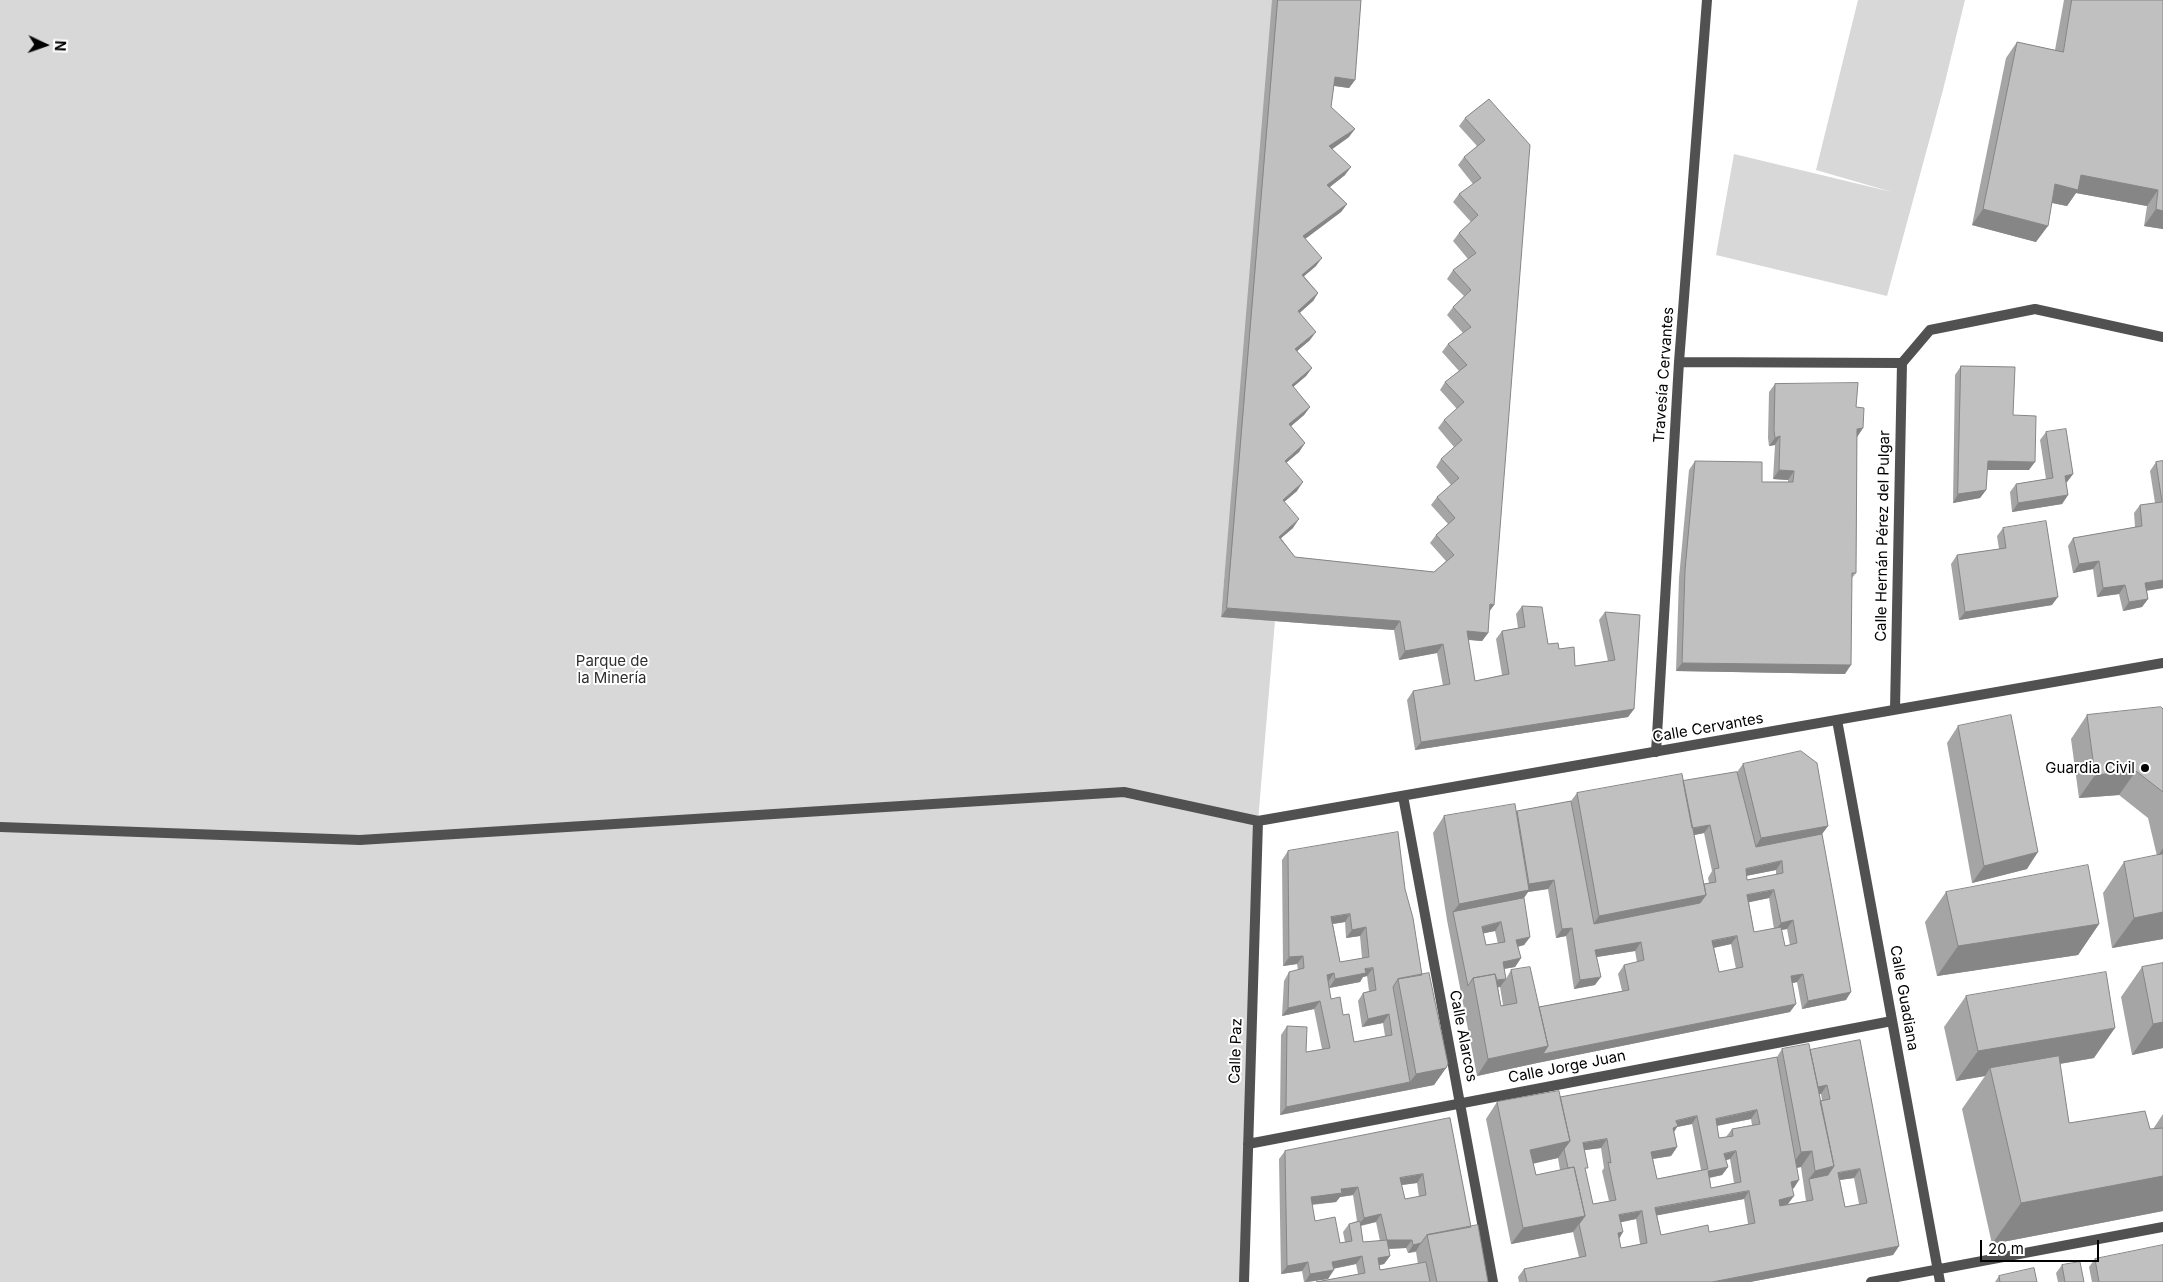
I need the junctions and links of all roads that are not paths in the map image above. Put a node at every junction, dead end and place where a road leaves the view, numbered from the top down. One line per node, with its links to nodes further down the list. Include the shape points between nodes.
1 (1707, 0): 3 (street, Travesía Cervantes)
2 (2163, 337): 4 (street, via 2034,309 1930,330)
3 (1679, 362): 4 (street); 8 (street, Travesía Cervantes)
4 (1902, 363): 6 (street, Calle Hernán Pérez del Pulgar)
5 (2163, 663): 6 (street, Calle Cervantes)
6 (1895, 709): 7 (street, Calle Cervantes)
7 (1837, 720): 8 (street, Calle Cervantes); 12 (street, Calle Guadiana)
8 (1656, 752): 9 (street, Calle Cervantes)
9 (1403, 796): 10 (street, Calle Cervantes); 13 (street, Calle Alarcos)
10 (1258, 821): 11 (street, via 1124,792 360,840); 14 (street, Calle Paz)
11 (0, 827)
12 (1892, 1021): 13 (street, Calle Jorge Juan); 16 (street, Calle Guadiana)
13 (1460, 1102): 14 (street, Calle Jorge Juan); 18 (street, Calle Alarcos)
14 (1248, 1144): 17 (street, Calle Paz)
15 (2163, 1227): 16 (street)
16 (1938, 1270): 19 (street); 20 (street, Calle Guadiana)
17 (1244, 1282)
18 (1492, 1282)
19 (1871, 1282)
20 (1940, 1282)

